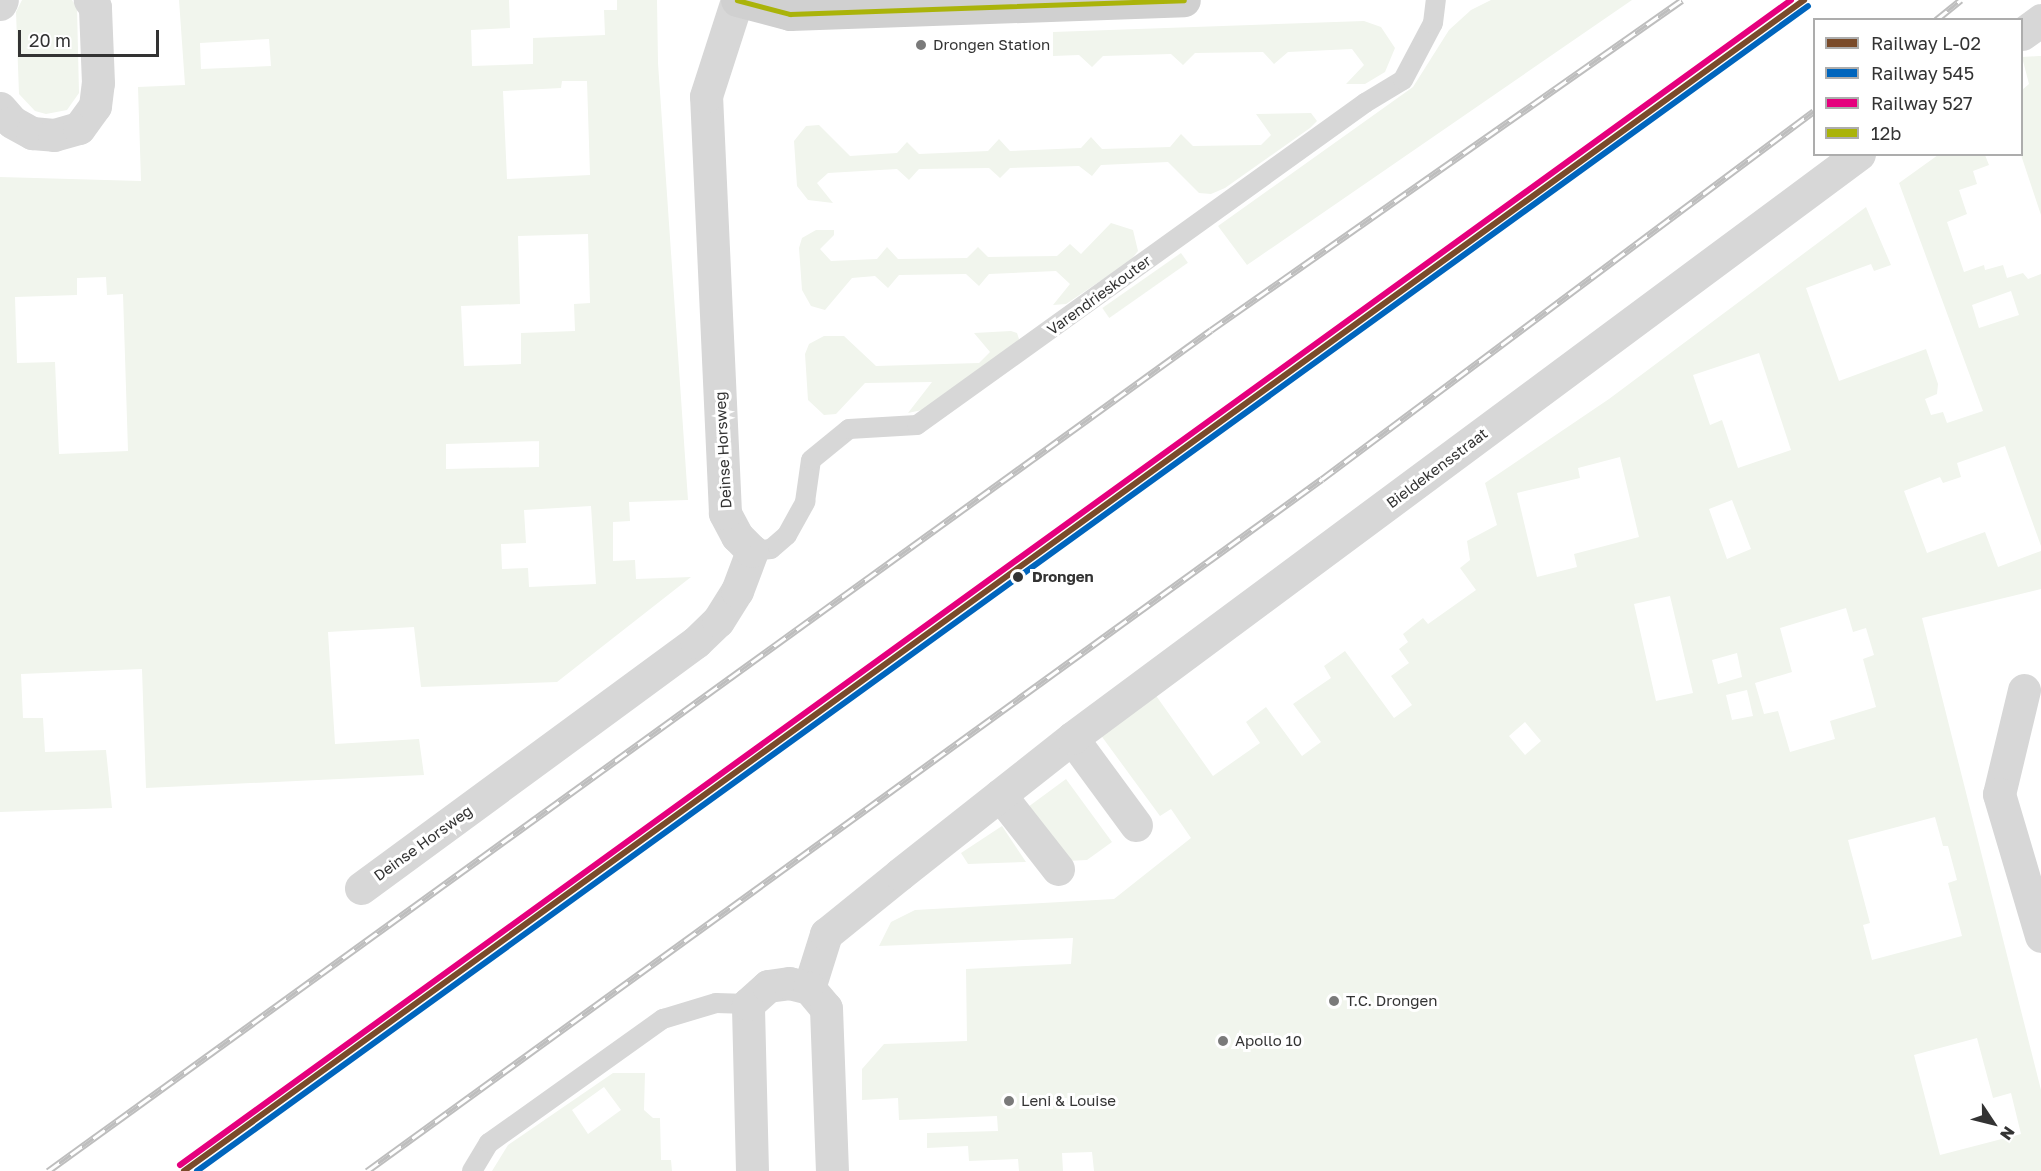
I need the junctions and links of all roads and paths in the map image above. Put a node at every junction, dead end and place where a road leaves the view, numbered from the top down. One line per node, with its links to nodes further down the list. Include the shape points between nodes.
1 (90, 0): 8 (street, via 95,7 98,83 95,106 79,128 54,135 32,133 12,122)
2 (737, 0): 3 (street, Deinse Horsweg, via 790,14); 10 (street, Deinse Horsweg, via 706,96 725,513 737,536)
3 (1170, 0): 4 (street)
4 (1184, 0)
5 (1436, 0): 10 (lane, Varendrieskouter, via 1433,24 1403,80 1356,109 917,425 849,429 811,460 805,502 787,535 771,549)
6 (2041, 20): 7 (street)
7 (2023, 33)
8 (0, 108)
9 (1856, 156): 12 (street, Bieldekensstraat)
10 (752, 551): 16 (street, Deinse Horsweg, via 737,591 718,621 696,642)
11 (2024, 690): 17 (street, via 1999,794)
12 (1072, 738): 13 (street, Bieldekensstraat); 14 (street)
13 (1008, 789): 15 (street); 18 (street, Bieldekensstraat, via 826,934)
14 (1136, 825)
15 (1058, 869)
16 (361, 888)
17 (2041, 936)
18 (809, 988): 19 (street, via 789,983 768,986); 22 (street, via 826,1008)
19 (748, 1004): 20 (lane, via 717,1003 663,1019 489,1143); 21 (street)
20 (472, 1171)
21 (752, 1171)
22 (832, 1171)

